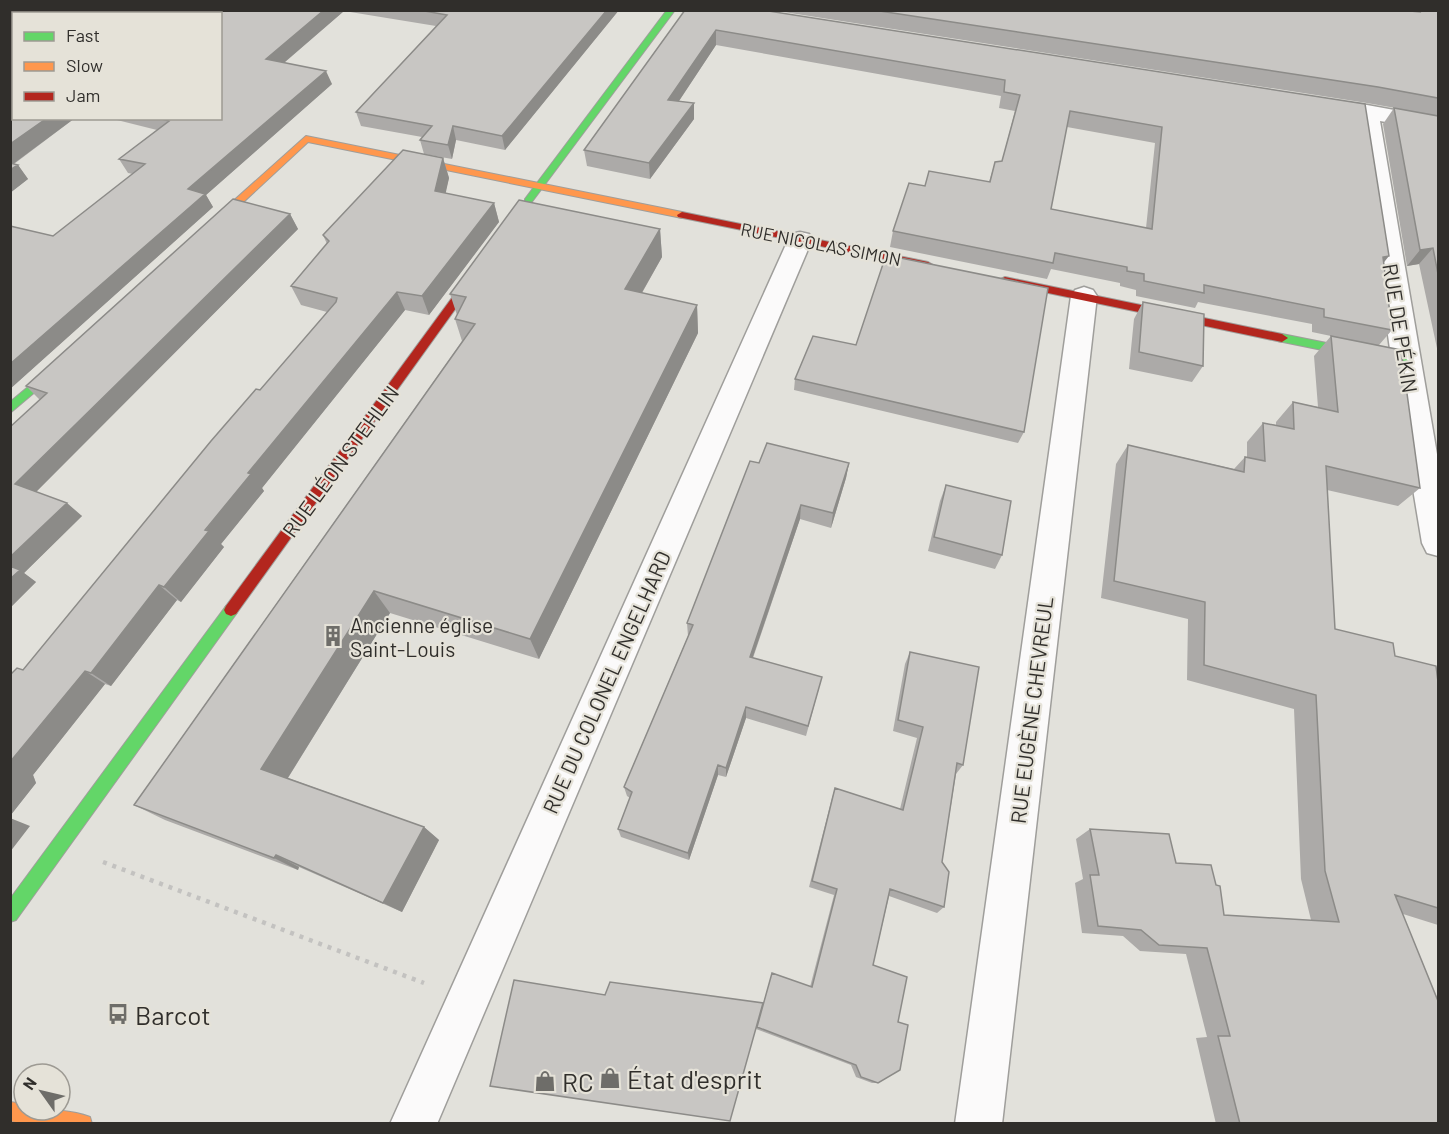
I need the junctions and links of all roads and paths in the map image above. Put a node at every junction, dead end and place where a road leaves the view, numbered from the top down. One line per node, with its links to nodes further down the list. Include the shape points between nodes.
1 (671, 10): 5 (street)
2 (1308, 103): 3 (street)
3 (1367, 111): 4 (street); 14 (street, RUE DE PÉKIN)
4 (1438, 124)
5 (539, 186): 6 (street); 7 (street, RUE NICOLAS SIMON); 8 (street, RUE NICOLAS SIMON, via 306,139)
6 (520, 213)
7 (800, 240): 10 (street, RUE NICOLAS SIMON); 19 (street, RUE DU COLONEL ENGELHARD)
8 (193, 243)
9 (492, 251): 17 (street, RUE LÉON STEHLIN)
10 (937, 267)
11 (993, 278): 12 (street)
12 (1084, 296): 14 (street); 23 (street, RUE EUGÈNE CHEVREUL)
13 (71, 354): 15 (street)
14 (1406, 363): 16 (street, RUE DE PÉKIN)
15 (10, 409)
16 (1438, 543)
17 (60, 846): 18 (street, RUE LÉON STEHLIN); 19 (path)
18 (10, 914)
19 (467, 999): 22 (street, RUE DU COLONEL ENGELHARD)
20 (10, 1111): 21 (street)
21 (83, 1124)
22 (413, 1124)
23 (978, 1124)

